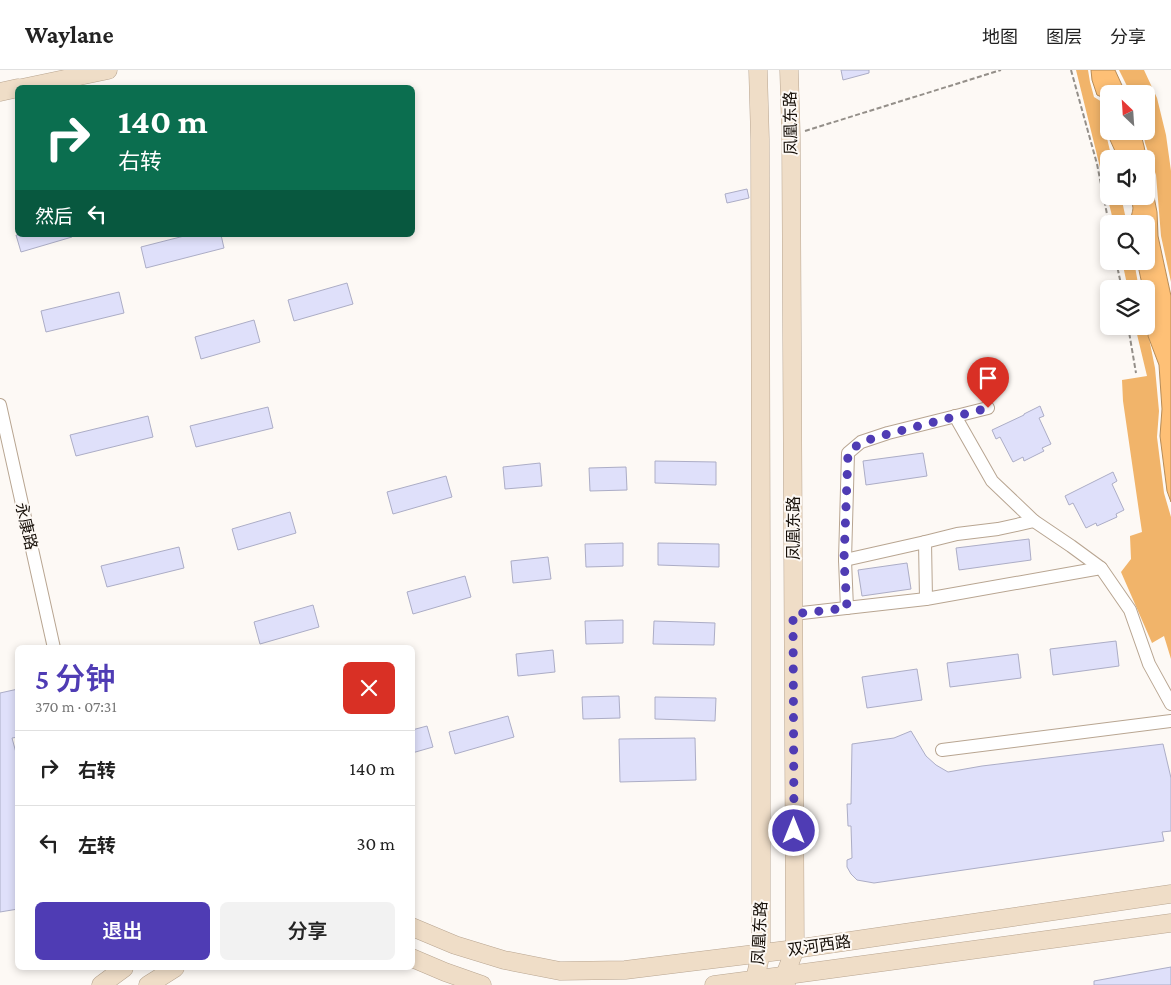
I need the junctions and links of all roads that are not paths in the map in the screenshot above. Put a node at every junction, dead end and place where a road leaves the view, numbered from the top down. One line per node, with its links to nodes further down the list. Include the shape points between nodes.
1 (108, 70): 4 (street)
2 (758, 70): 25 (street, 凤凰东路)
3 (789, 70): 16 (street, 凤凰东路)
4 (36, 85)
5 (15, 89): 6 (street)
6 (0, 92)
7 (0, 405): 17 (street, 永康路)
8 (988, 408): 9 (street)
9 (955, 416): 10 (street, via 992,481); 12 (street, via 861,442 848,453)
10 (1034, 521): 11 (street); 13 (street)
11 (925, 542): 12 (street); 14 (street)
12 (844, 560): 15 (street)
13 (1101, 568): 14 (street); 18 (street, via 1130,610 1149,664)
14 (926, 598): 15 (street)
15 (847, 608): 16 (street)
16 (793, 614): 24 (street, 凤凰东路)
17 (53, 645)
18 (1171, 704)
19 (1171, 722): 20 (street)
20 (942, 750)
21 (1171, 894): 24 (street, 双河西路)
22 (1171, 923): 29 (street, 双河西路)
23 (415, 929): 25 (street, 双河西路, via 455,946 560,971 625,970)
24 (795, 949): 25 (street, 双河西路); 29 (street, 凤凰东路)
25 (760, 952): 30 (street, 凤凰东路)
26 (415, 959): 33 (street)
27 (121, 970): 31 (street)
28 (172, 970): 32 (street)
29 (786, 980): 30 (street, 双河西路)
30 (755, 982): 34 (street, 双河西路)
31 (100, 985)
32 (148, 985)
33 (482, 985)
34 (714, 985)

